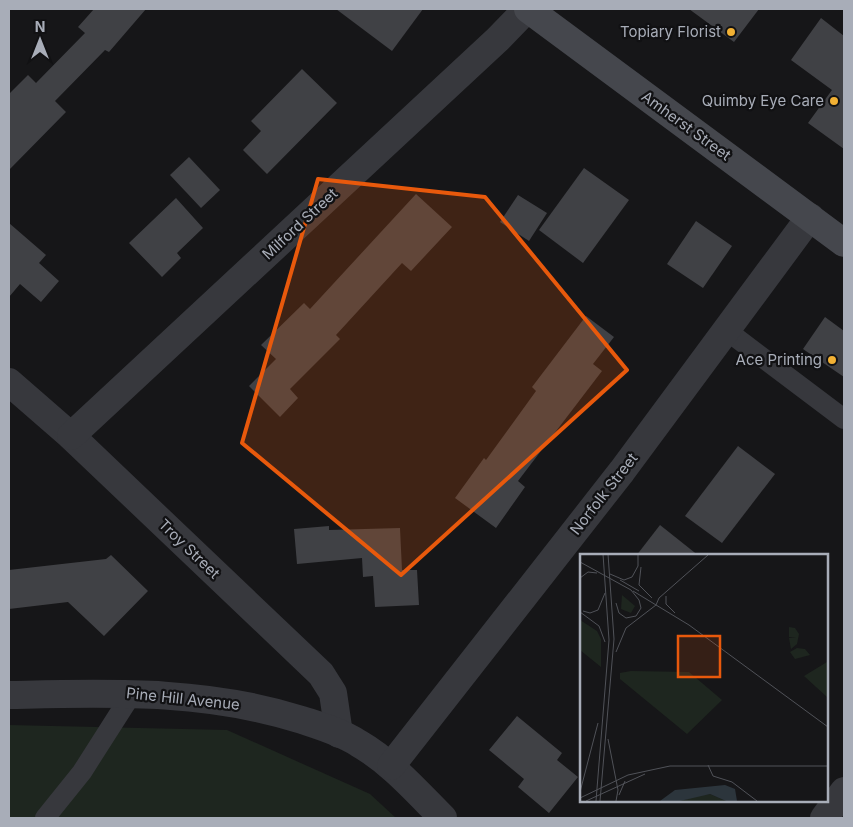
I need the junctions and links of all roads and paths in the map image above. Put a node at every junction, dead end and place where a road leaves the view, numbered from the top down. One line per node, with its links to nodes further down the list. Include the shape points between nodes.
1 (527, 9): 2 (main road, Amherst Street); 7 (street, Milford Street)
2 (810, 217): 3 (main road, Amherst Street); 4 (street, Norfolk Street)
3 (844, 243)
4 (726, 330): 6 (lane); 11 (street, Norfolk Street, via 622,471)
5 (9, 382): 7 (street, Troy Street)
6 (844, 419)
7 (71, 436): 10 (street, Troy Street, via 321,674 333,694)
8 (133, 692): 9 (street, Pine Hill Avenue); 10 (street, Pine Hill Avenue, via 217,700 278,713); 13 (lane, via 82,772)
9 (9, 695)
10 (339, 734): 11 (street, Pine Hill Avenue, via 357,742)
11 (391, 766): 14 (street, Pine Hill Avenue)
12 (844, 791): 15 (street)
13 (45, 818)
14 (443, 818)
15 (824, 818)

